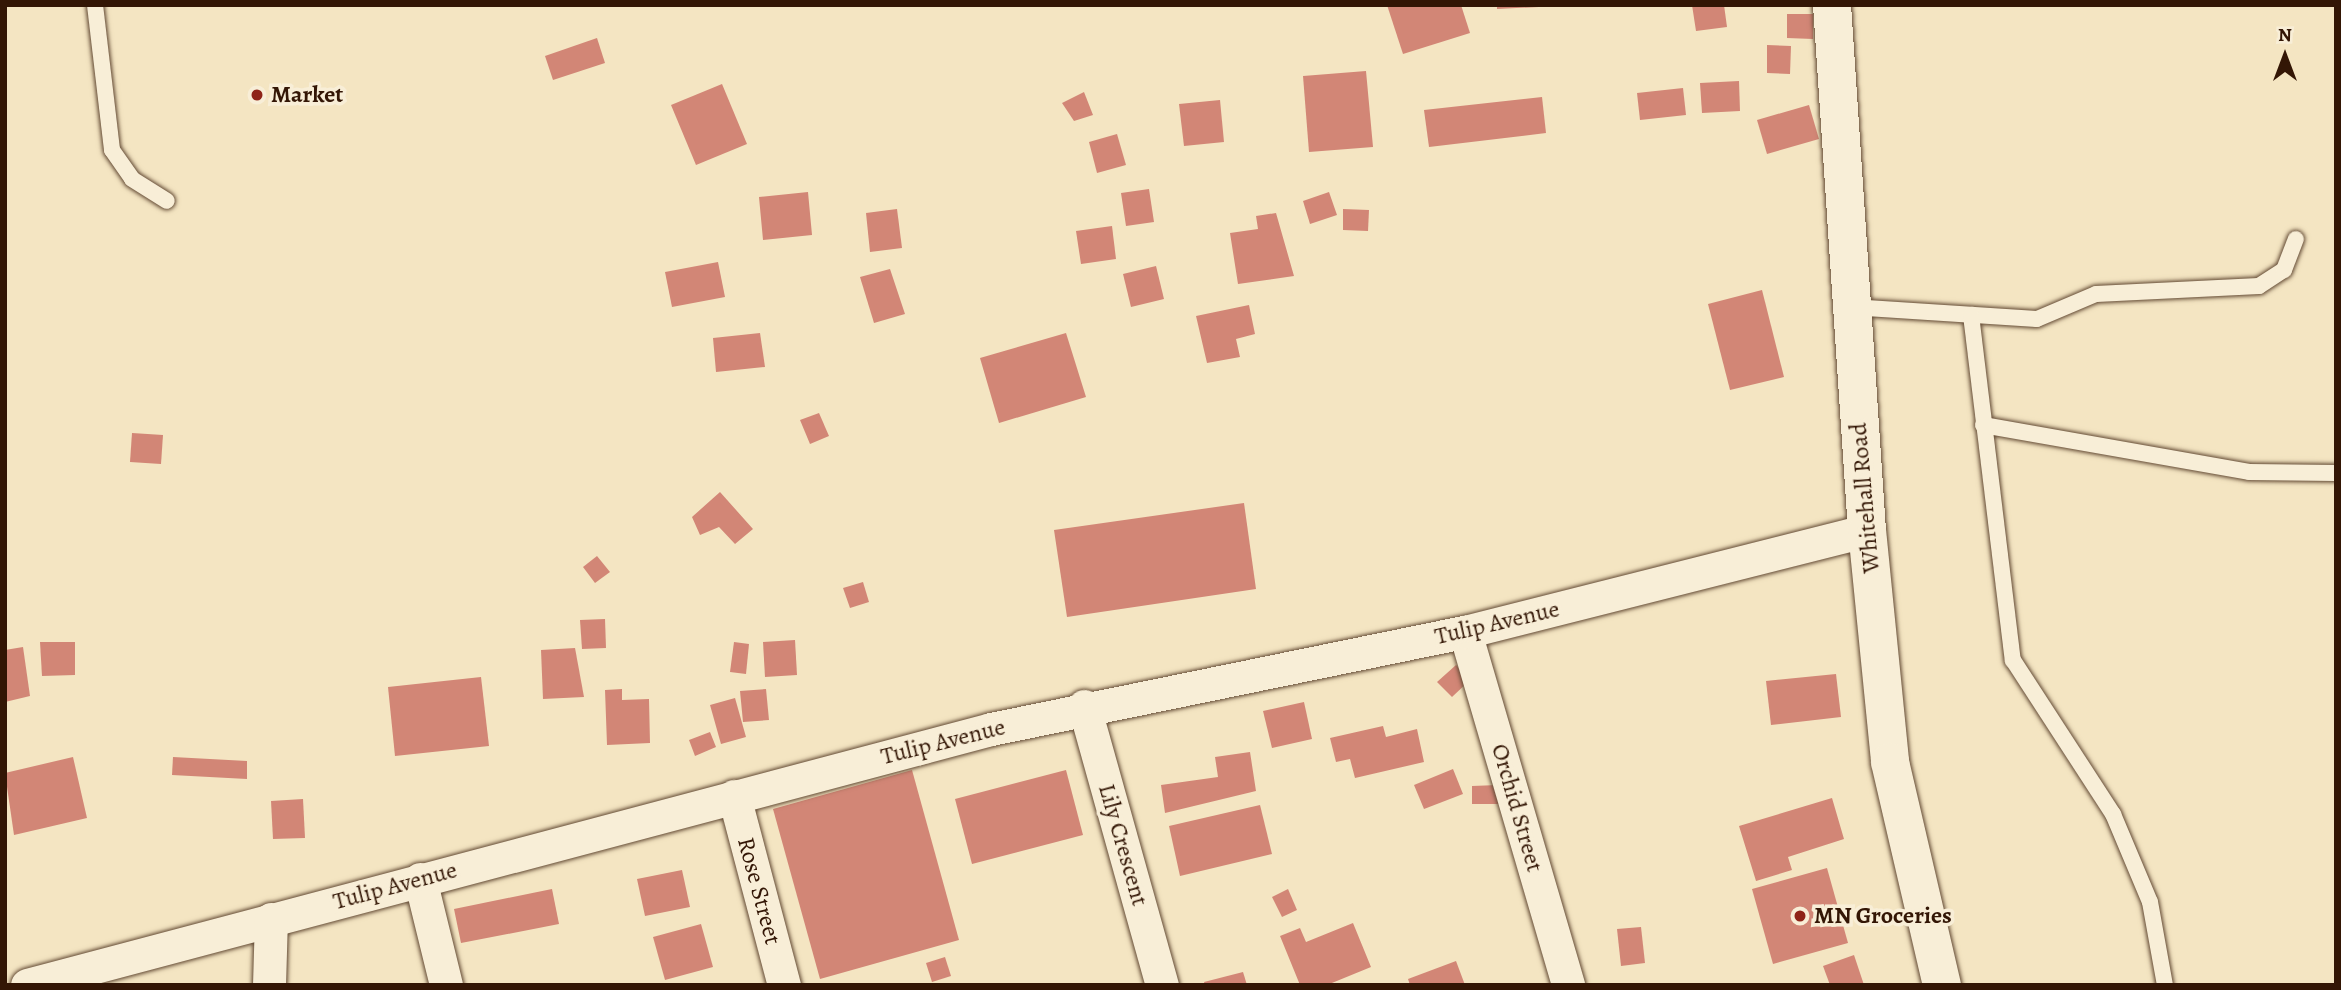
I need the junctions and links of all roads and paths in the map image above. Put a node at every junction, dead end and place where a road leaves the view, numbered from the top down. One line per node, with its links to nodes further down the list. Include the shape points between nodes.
1 (95, 5): 3 (lane, via 112,150 132,179)
2 (1832, 5): 5 (main road, Whitehall Road)
3 (167, 201)
4 (2296, 239): 6 (lane, via 2284,270 2259,286 2096,295 2037,319)
5 (1851, 307): 6 (lane); 9 (main road, Whitehall Road)
6 (1971, 315): 7 (lane)
7 (1983, 425): 8 (lane, via 2249,472); 22 (lane, via 2013,660 2113,814 2150,902)
8 (2336, 473)
9 (1867, 530): 10 (street, Tulip Avenue); 21 (main road, Whitehall Road, via 1890,762)
10 (1465, 632): 11 (street, Tulip Avenue); 20 (street, Orchid Street)
11 (1084, 706): 12 (street, Tulip Avenue); 19 (street, Lily Crescent)
12 (734, 796): 13 (street, Tulip Avenue); 18 (street, Rose Street)
13 (420, 879): 14 (street, Tulip Avenue); 17 (street)
14 (271, 919): 15 (street, Tulip Avenue); 16 (street)
15 (27, 985)
16 (269, 985)
17 (446, 985)
18 (784, 985)
19 (1162, 985)
20 (1568, 985)
21 (1942, 985)
22 (2165, 985)

